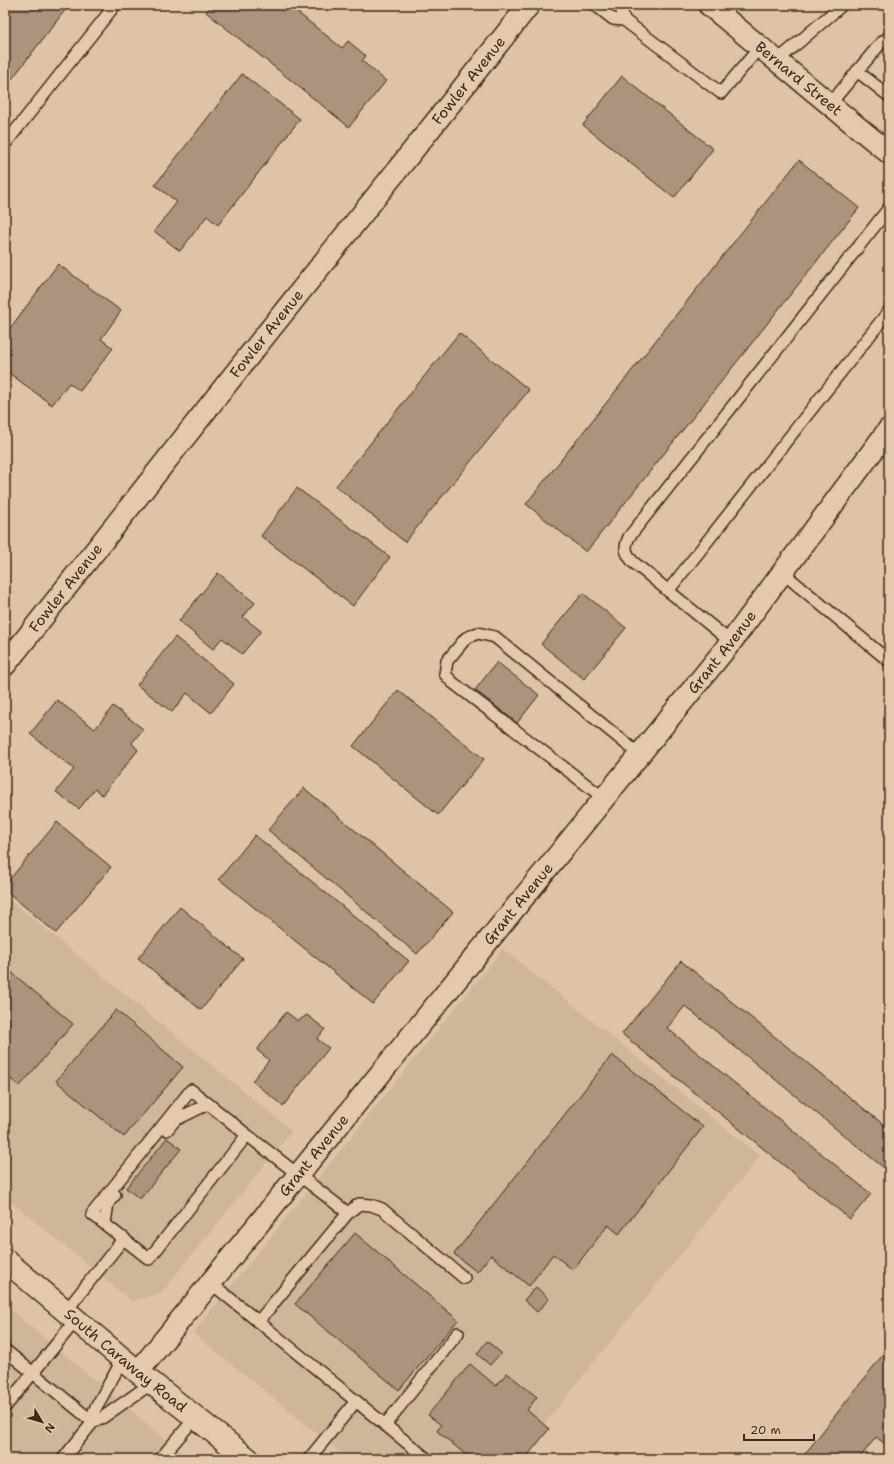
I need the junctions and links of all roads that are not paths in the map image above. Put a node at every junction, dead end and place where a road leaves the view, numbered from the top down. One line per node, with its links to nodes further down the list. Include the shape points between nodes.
1 (115, 5): 14 (lane)
2 (529, 5): 23 (street, Fowler Avenue)
3 (595, 5): 7 (lane, via 613,19)
4 (625, 5): 7 (lane, via 622,10)
5 (709, 5): 9 (street, Bernard Street)
6 (842, 5): 10 (lane)
7 (624, 20): 9 (lane, via 721,93)
8 (889, 37): 11 (lane)
9 (760, 47): 10 (street, Bernard Street)
10 (777, 61): 13 (street, Bernard Street)
11 (857, 71): 12 (lane); 13 (lane)
12 (889, 96)
13 (830, 104): 15 (street, Bernard Street)
14 (5, 144)
15 (889, 153)
16 (889, 208): 20 (lane, via 629,536 625,544 626,554 632,562)
17 (889, 311): 20 (lane)
18 (889, 429): 19 (street, Grant Avenue)
19 (783, 573): 21 (street, Grant Avenue); 22 (lane)
20 (668, 591): 21 (lane)
21 (732, 642): 24 (street, Grant Avenue)
22 (889, 661)
23 (5, 665)
24 (640, 755): 25 (street, Grant Avenue); 25 (lane, via 494,637 478,633 466,638 447,661 445,674 452,682)
25 (605, 799): 28 (street, Grant Avenue)
26 (208, 1104): 27 (lane); 30 (lane, via 175,1120 108,1203); 30 (lane, via 191,1090 92,1214)
27 (248, 1135): 28 (lane); 31 (lane, via 149,1258)
28 (298, 1176): 29 (lane); 34 (street, Grant Avenue)
29 (348, 1213): 33 (lane, via 359,1204 382,1209); 36 (lane)
30 (105, 1223): 31 (lane)
31 (124, 1238): 35 (lane)
32 (5, 1260): 35 (main road, South Caraway Road)
33 (464, 1278)
34 (210, 1283): 36 (lane); 39 (street, Grant Avenue)
35 (71, 1315): 39 (main road, South Caraway Road); 40 (lane)
36 (258, 1322): 41 (lane)
37 (458, 1334): 45 (lane)
38 (5, 1350): 40 (lane)
39 (138, 1371): 43 (main road, South Caraway Road); 44 (lane, via 102,1418); 44 (lane, via 94,1412)
40 (32, 1373): 42 (lane); 44 (lane)
41 (356, 1401): 45 (lane); 49 (lane)
42 (5, 1407)
43 (196, 1417): 47 (lane); 48 (main road, South Caraway Road)
44 (93, 1422): 46 (lane)
45 (385, 1425): 50 (lane)
46 (64, 1459)
47 (160, 1459)
48 (248, 1459)
49 (309, 1459)
50 (427, 1459)

